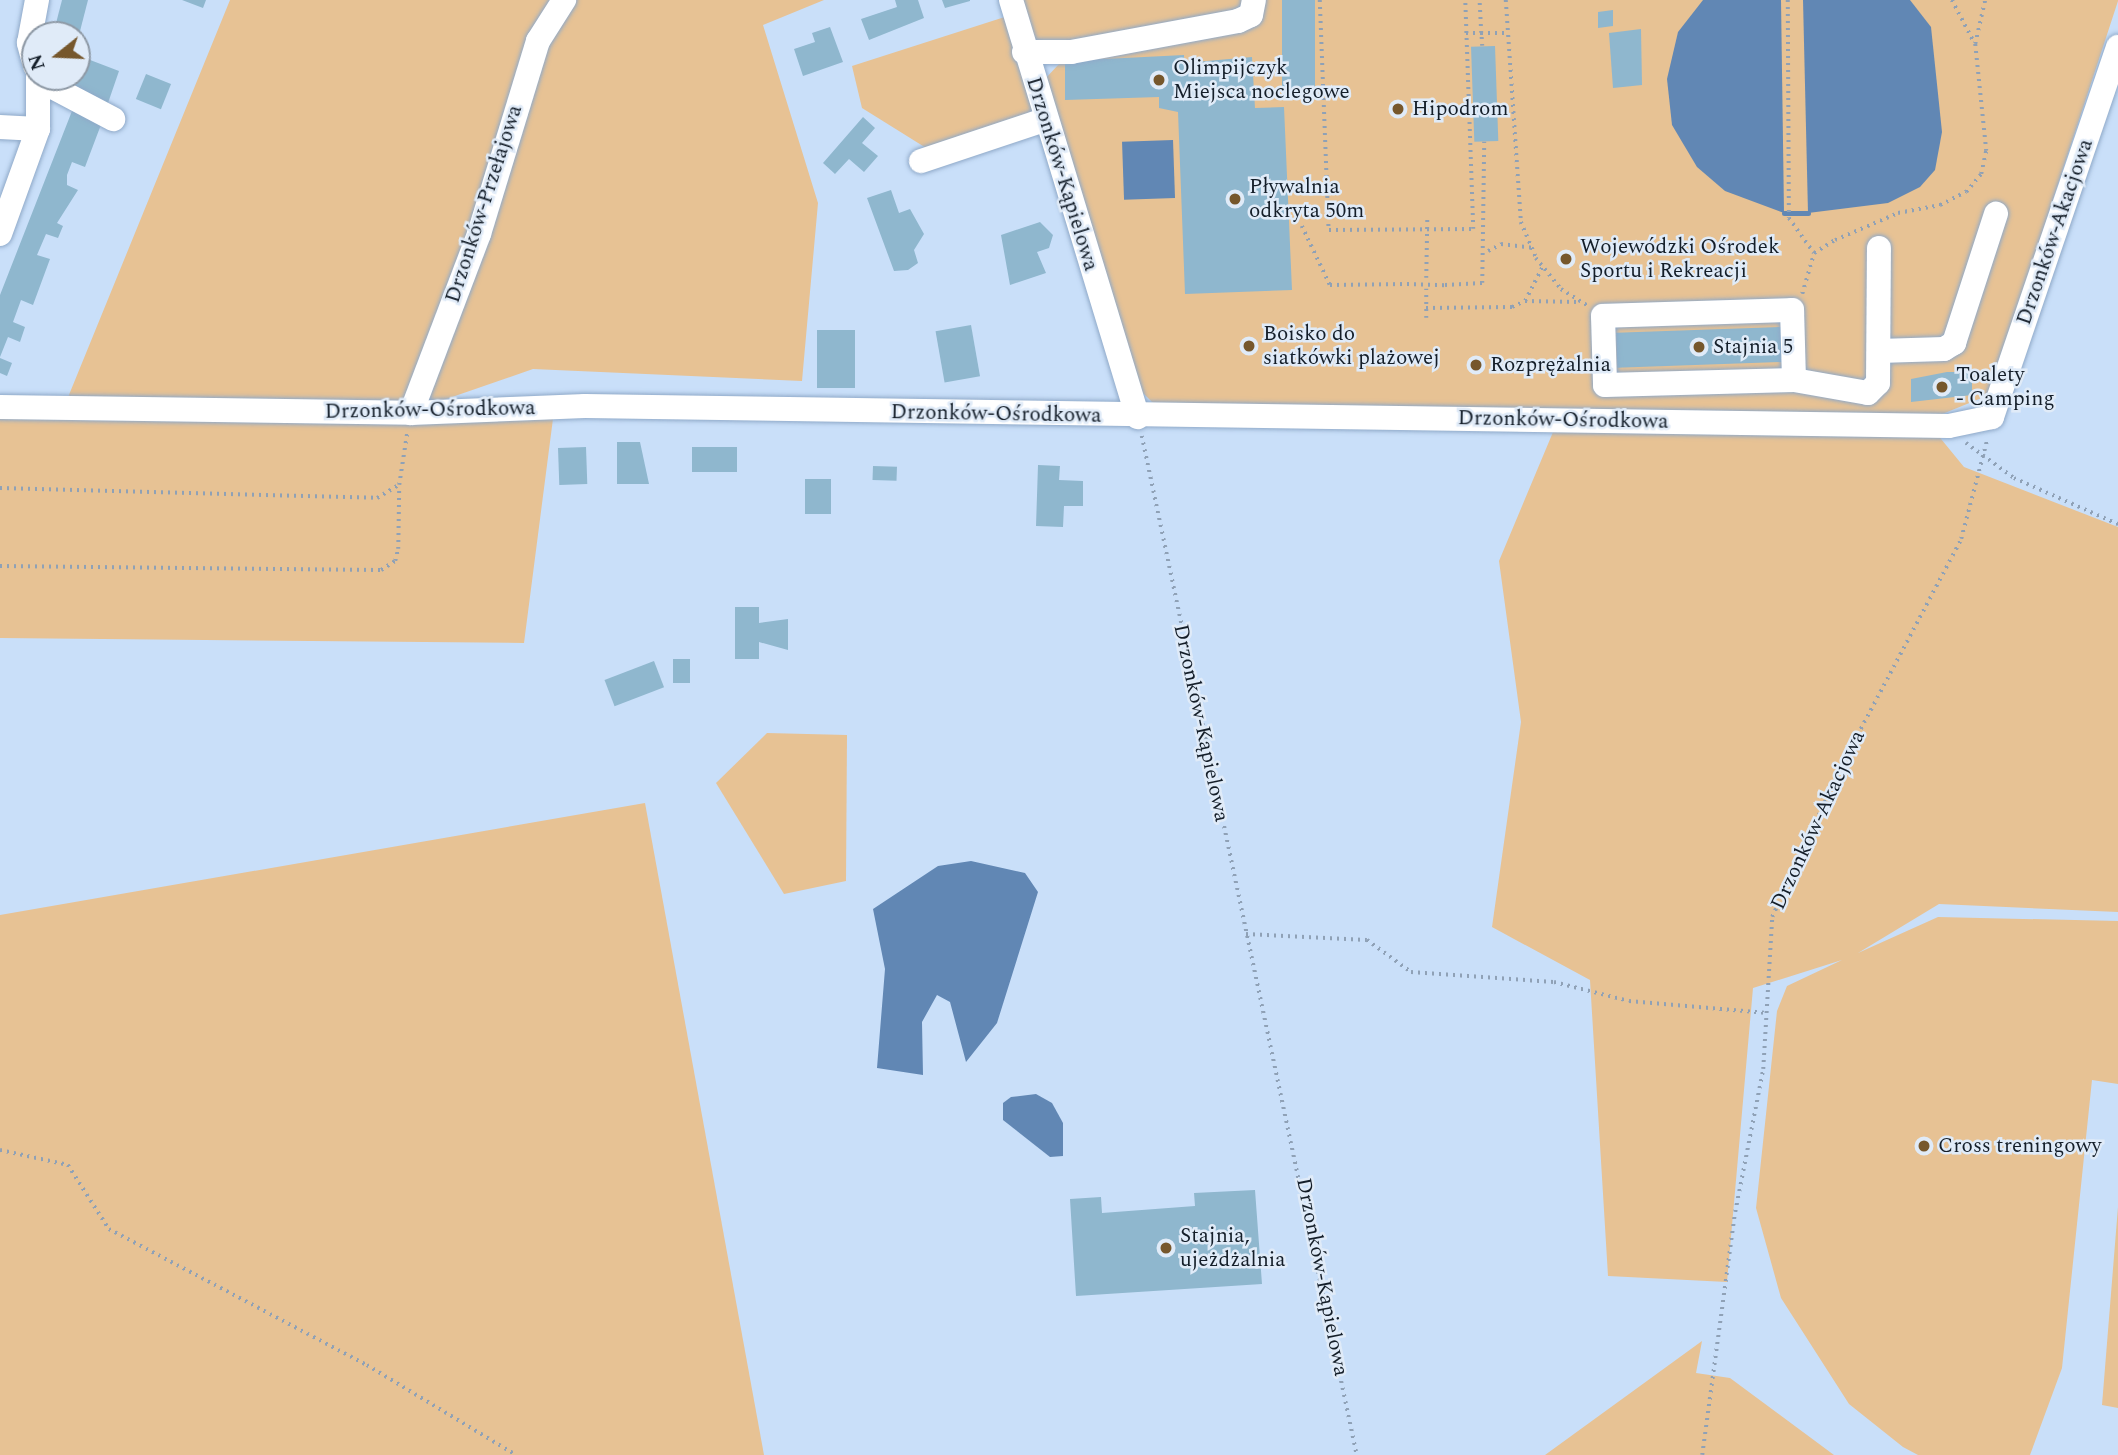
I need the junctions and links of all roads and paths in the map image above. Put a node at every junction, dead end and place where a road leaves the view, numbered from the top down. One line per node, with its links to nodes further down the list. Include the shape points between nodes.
1 (37, 0): 12 (street)
2 (564, 0): 51 (street, Drzonków-Przełajowa, via 538,41 479,234)
3 (1010, 0): 19 (street, Drzonków-Kąpielowa)
4 (1254, 0): 20 (street, via 1251,15 1238,21)
5 (1320, 0): 33 (path, via 1329,229)
6 (1465, 0): 13 (path)
7 (1479, 0): 14 (path)
8 (1506, 0): 15 (path)
9 (1788, 0): 38 (path, via 1790,218)
10 (1952, 0): 16 (path)
11 (1986, 0): 16 (path)
12 (33, 21)
13 (1466, 33): 14 (path); 33 (path, via 1473,229)
14 (1481, 33): 15 (path); 17 (path)
15 (1507, 33): 35 (path, via 1514,166 1521,222)
16 (1975, 44): 38 (path, via 1986,151 1981,174 1966,192 1940,205 1863,225)
17 (1482, 46)
18 (2118, 47): 52 (street, Drzonków-Akacjowa)
19 (1024, 52): 20 (street); 21 (street, Drzonków-Kąpielowa)
20 (1072, 52): 21 (street)
21 (1031, 79): 25 (street, Drzonków-Kąpielowa)
22 (37, 91): 27 (street)
23 (66, 91): 24 (street)
24 (113, 119)
25 (1044, 120): 29 (street); 53 (street, Drzonków-Kąpielowa)
26 (0, 127): 27 (street)
27 (38, 130): 34 (street)
28 (1484, 142): 37 (path)
29 (921, 161)
30 (1996, 214): 48 (street, via 1954,343 1944,349)
31 (1427, 220): 33 (path)
32 (1302, 226): 37 (path, bridge, via 1330,285 1482,283)
33 (1427, 229): 40 (path)
34 (0, 234)
35 (1532, 248): 37 (path, via 1501,244); 39 (path)
36 (1879, 248): 48 (street)
37 (1488, 251)
38 (1814, 253): 45 (path)
39 (1543, 267): 42 (path); 43 (path)
40 (1426, 278)
41 (1426, 289): 44 (path)
42 (1525, 301): 43 (path); 44 (path, via 1494,310)
43 (1582, 302): 46 (path)
44 (1426, 308): 47 (path)
45 (1792, 310): 46 (street); 49 (street)
46 (1603, 316): 49 (street, via 1605,385)
47 (1426, 318)
48 (1878, 351): 49 (street, via 1878,383 1868,393)
49 (1794, 380)
50 (0, 407): 51 (street, Drzonków-Ośrodkowa)
51 (411, 413): 53 (street, Drzonków-Ośrodkowa, via 584,406); 54 (path)
52 (1992, 416): 53 (street, Drzonków-Ośrodkowa, via 1949,426)
53 (1138, 417): 58 (path, Drzonków-Kąpielowa)
54 (399, 485): 55 (path, via 377,498); 57 (path, via 398,549 395,561 382,570)
55 (0, 488)
56 (2118, 524): 59 (path, Drzonków-Akacjowa, via 1982,458 1961,539 1841,766 1772,917)
57 (0, 566)
58 (1246, 934): 59 (path, via 1367,940 1411,972 1554,982 1629,1001); 62 (path, Drzonków-Kąpielowa)
59 (1767, 1013): 63 (path, Drzonków-Akacjowa, via 1763,1069 1735,1212)
60 (0, 1150): 61 (path, via 68,1165 109,1229 367,1365)
61 (516, 1455)
62 (1357, 1455)
63 (1702, 1455)

